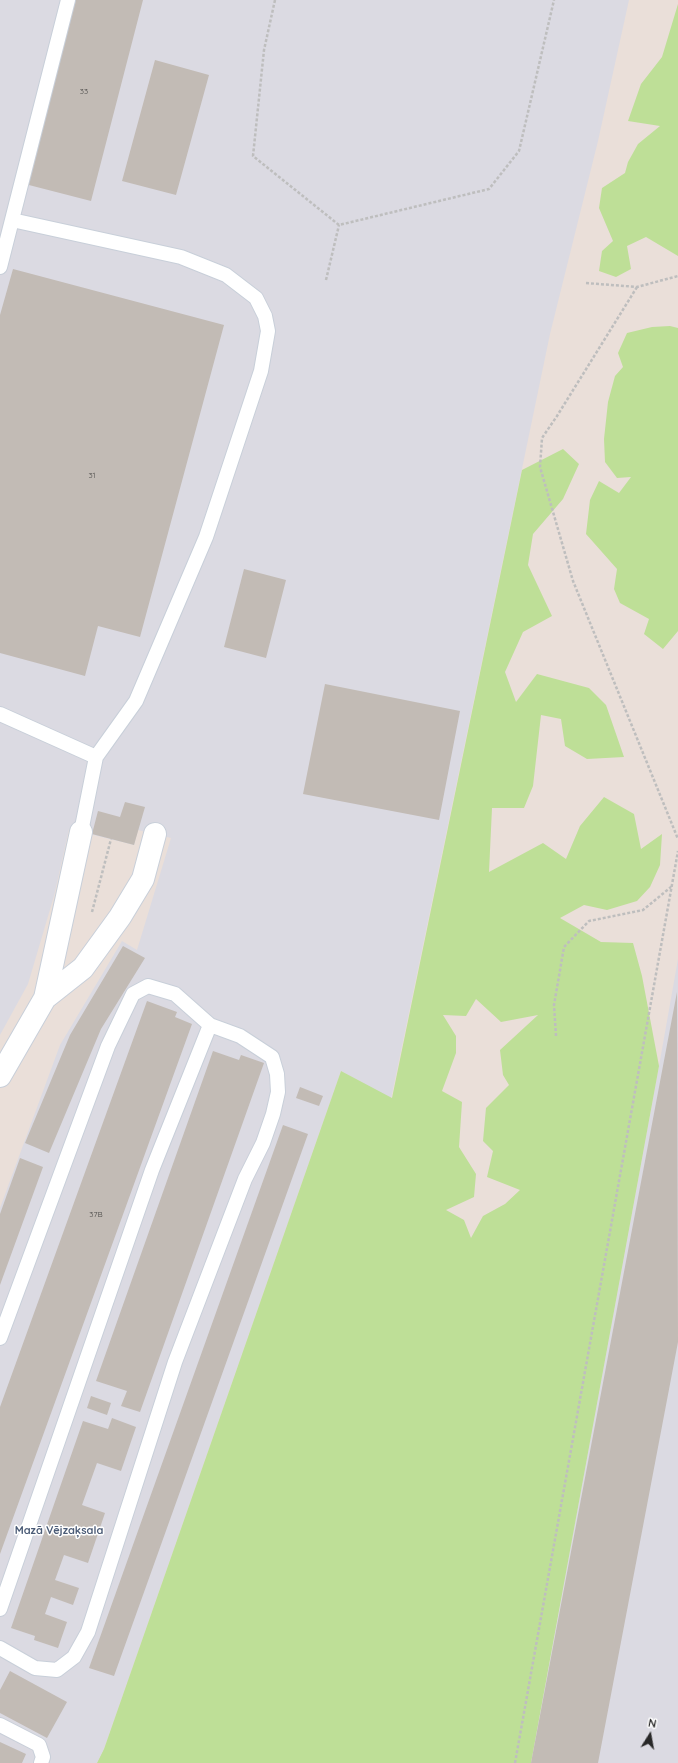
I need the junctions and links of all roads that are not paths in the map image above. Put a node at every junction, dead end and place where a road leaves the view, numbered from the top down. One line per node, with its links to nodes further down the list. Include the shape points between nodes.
1 (68, 0): 2 (lane)
2 (12, 220): 3 (lane); 5 (lane, via 181,257 226,275 256,298 265,316 268,331 261,371 206,537 136,701)
3 (0, 267)
4 (0, 714): 5 (lane)
5 (96, 757): 6 (lane)
6 (81, 832): 8 (street)
7 (155, 834): 8 (street, via 143,879 120,917 83,968)
8 (45, 998): 10 (street)
9 (210, 1025): 11 (lane, via 175,994 148,986 133,994 108,1046); 12 (lane, via 152,1170); 13 (lane, via 240,1036 272,1057 277,1074 278,1092 273,1114 263,1143 245,1179 175,1362 88,1632 74,1657 57,1670 35,1668)
10 (0, 1076)
11 (0, 1338)
12 (0, 1609)
13 (0, 1648)
14 (0, 1725): 15 (lane, via 39,1745 43,1758)
15 (41, 1763)

